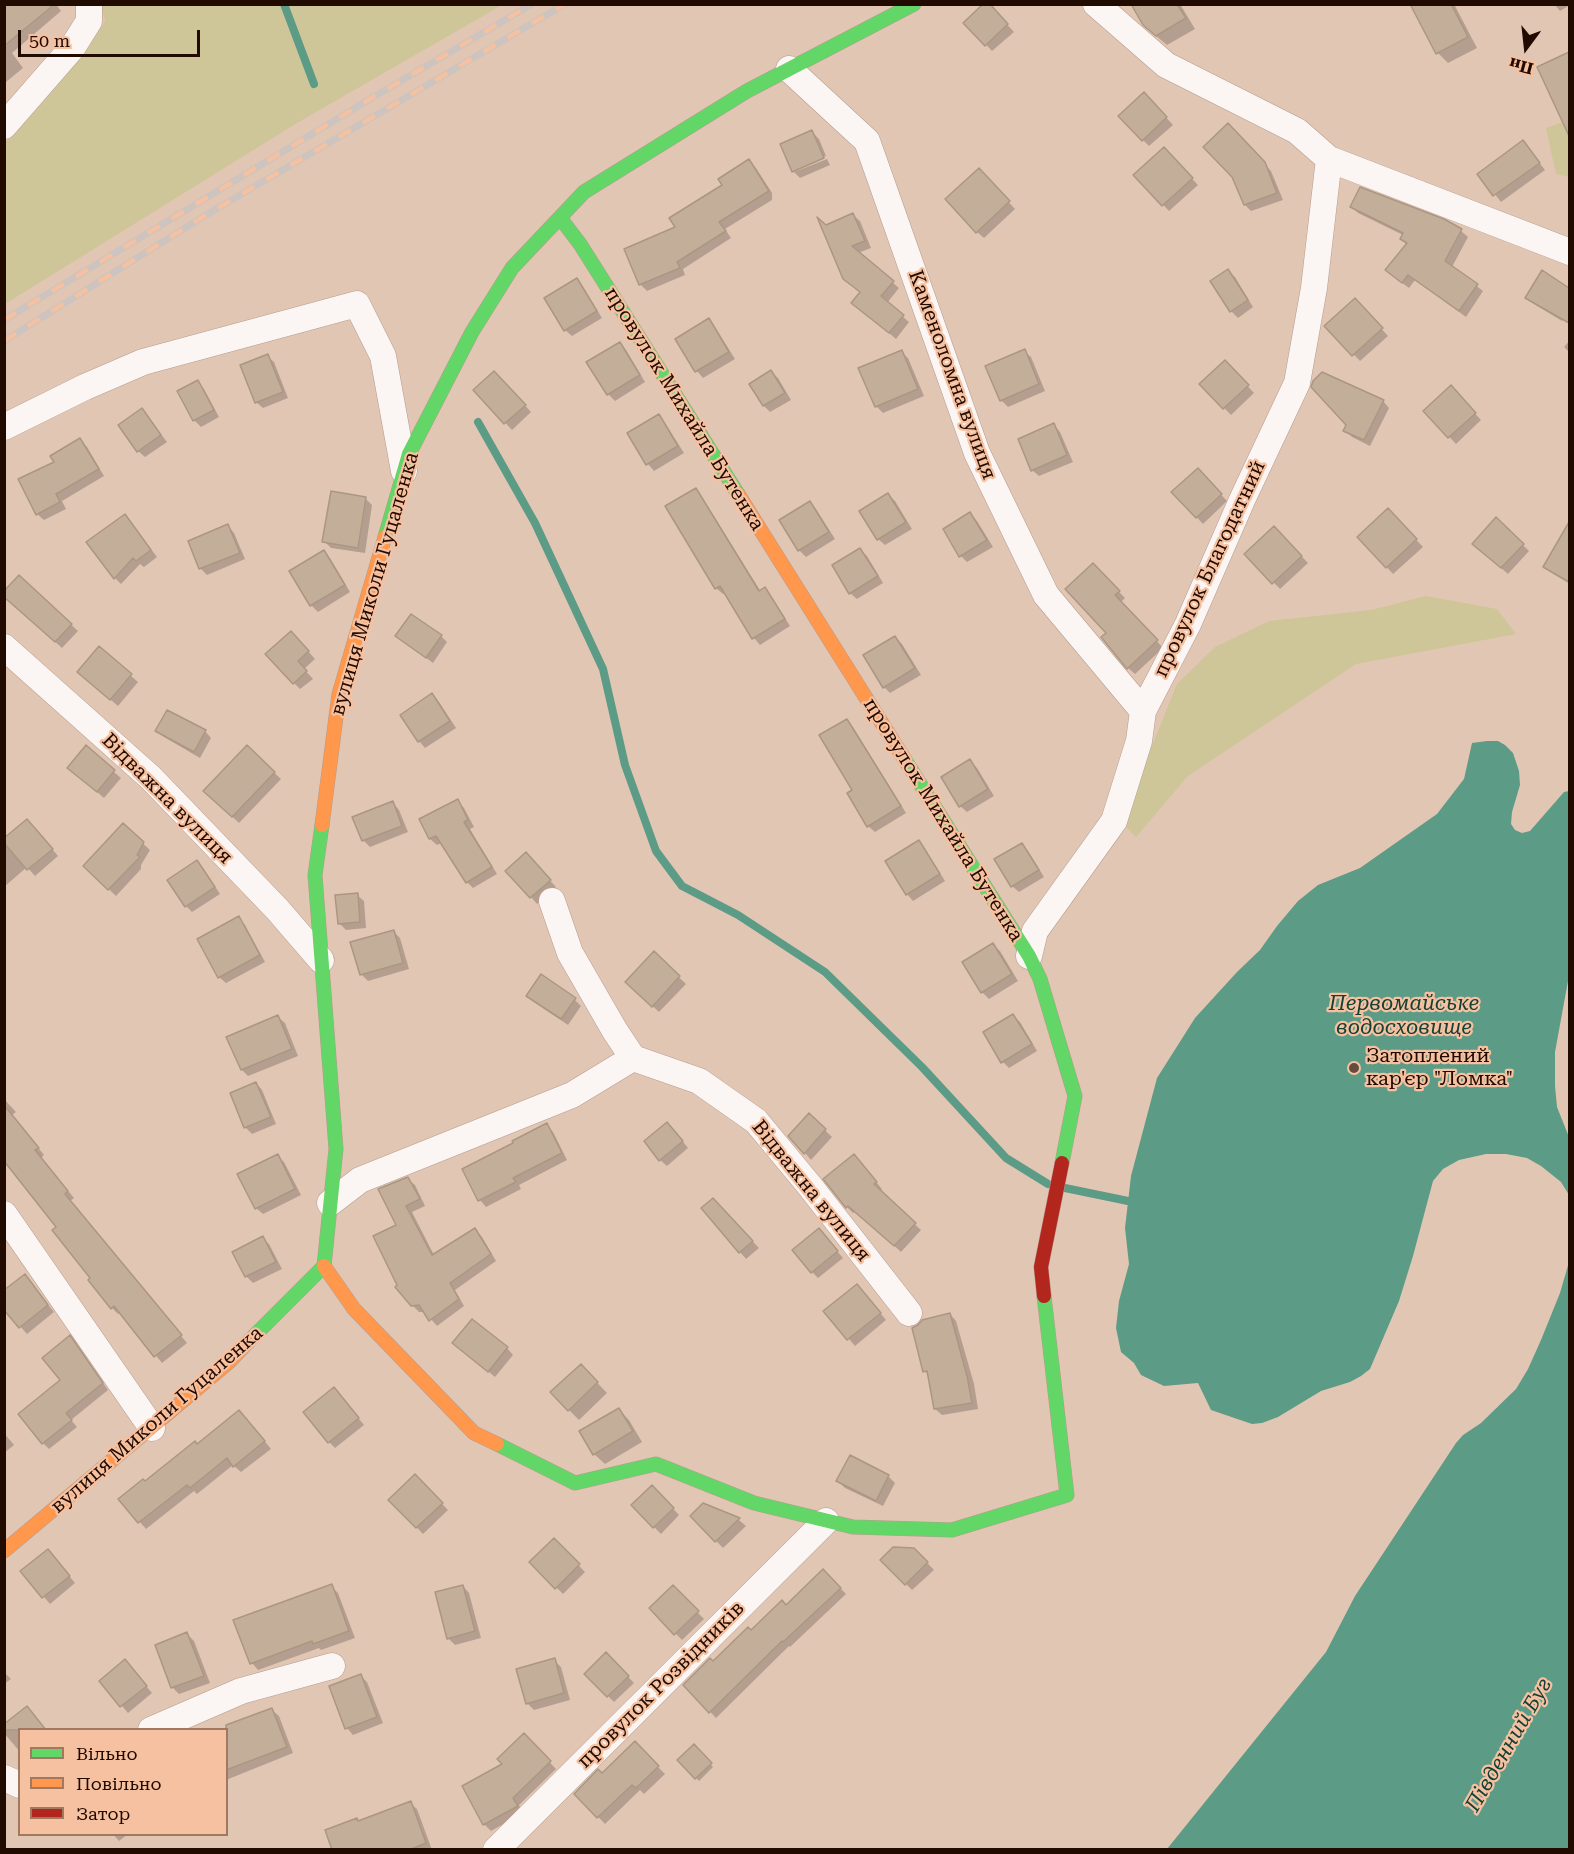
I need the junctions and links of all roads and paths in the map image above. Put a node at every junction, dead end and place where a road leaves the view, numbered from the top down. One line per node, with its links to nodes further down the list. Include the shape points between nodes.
1 (89, 4): 5 (street, via 89,21 72,48)
2 (914, 4): 4 (street, вулиця Миколи Гуцаленка)
3 (1096, 4): 6 (street, via 1166,65 1298,130)
4 (789, 69): 7 (street, вулиця Миколи Гуцаленка, via 584,192); 12 (street, Каменоломна вулиця, via 867,141 977,453 1046,594)
5 (4, 126)
6 (1329, 159): 8 (street); 12 (street, провулок Благодатний, via 1314,288 1297,383 1188,624)
7 (561, 219): 10 (street, вулиця Миколи Гуцаленка, via 512,268 472,332); 14 (street, провулок Михайла Бутенка)
8 (1569, 252)
9 (4, 427): 10 (street, via 143,362 357,304 383,356)
10 (404, 471): 15 (street, вулиця Миколи Гуцаленка, via 339,694 315,875)
11 (4, 646): 15 (street, Відважна вулиця, via 151,778)
12 (1143, 711): 14 (street, провулок Благодатний, via 1139,741 1114,821 1035,931)
13 (552, 901): 16 (street, via 570,953)
14 (1029, 956): 22 (street, провулок Михайла Бутенка, via 1040,979 1075,1096 1041,1267 1067,1495 952,1530 853,1527)
15 (321, 960): 17 (street, вулиця Миколи Гуцаленка, via 336,1149)
16 (633, 1058): 17 (street, via 572,1095 360,1180); 20 (street, Відважна вулиця, via 699,1081 756,1121)
17 (330, 1203): 19 (street, вулиця Миколи Гуцаленка)
18 (4, 1214): 21 (street)
19 (324, 1266): 21 (street, вулиця Миколи Гуцаленка, via 229,1362); 22 (street, via 354,1309 474,1433 575,1483 656,1464 754,1503)
20 (909, 1313)
21 (152, 1428): 23 (street, вулиця Миколи Гуцаленка)
22 (826, 1521): 28 (street, провулок Розвідників)
23 (4, 1551)
24 (332, 1666): 25 (street, via 241,1691)
25 (156, 1728)
26 (4, 1778): 27 (street)
27 (18, 1784)
28 (496, 1850)

